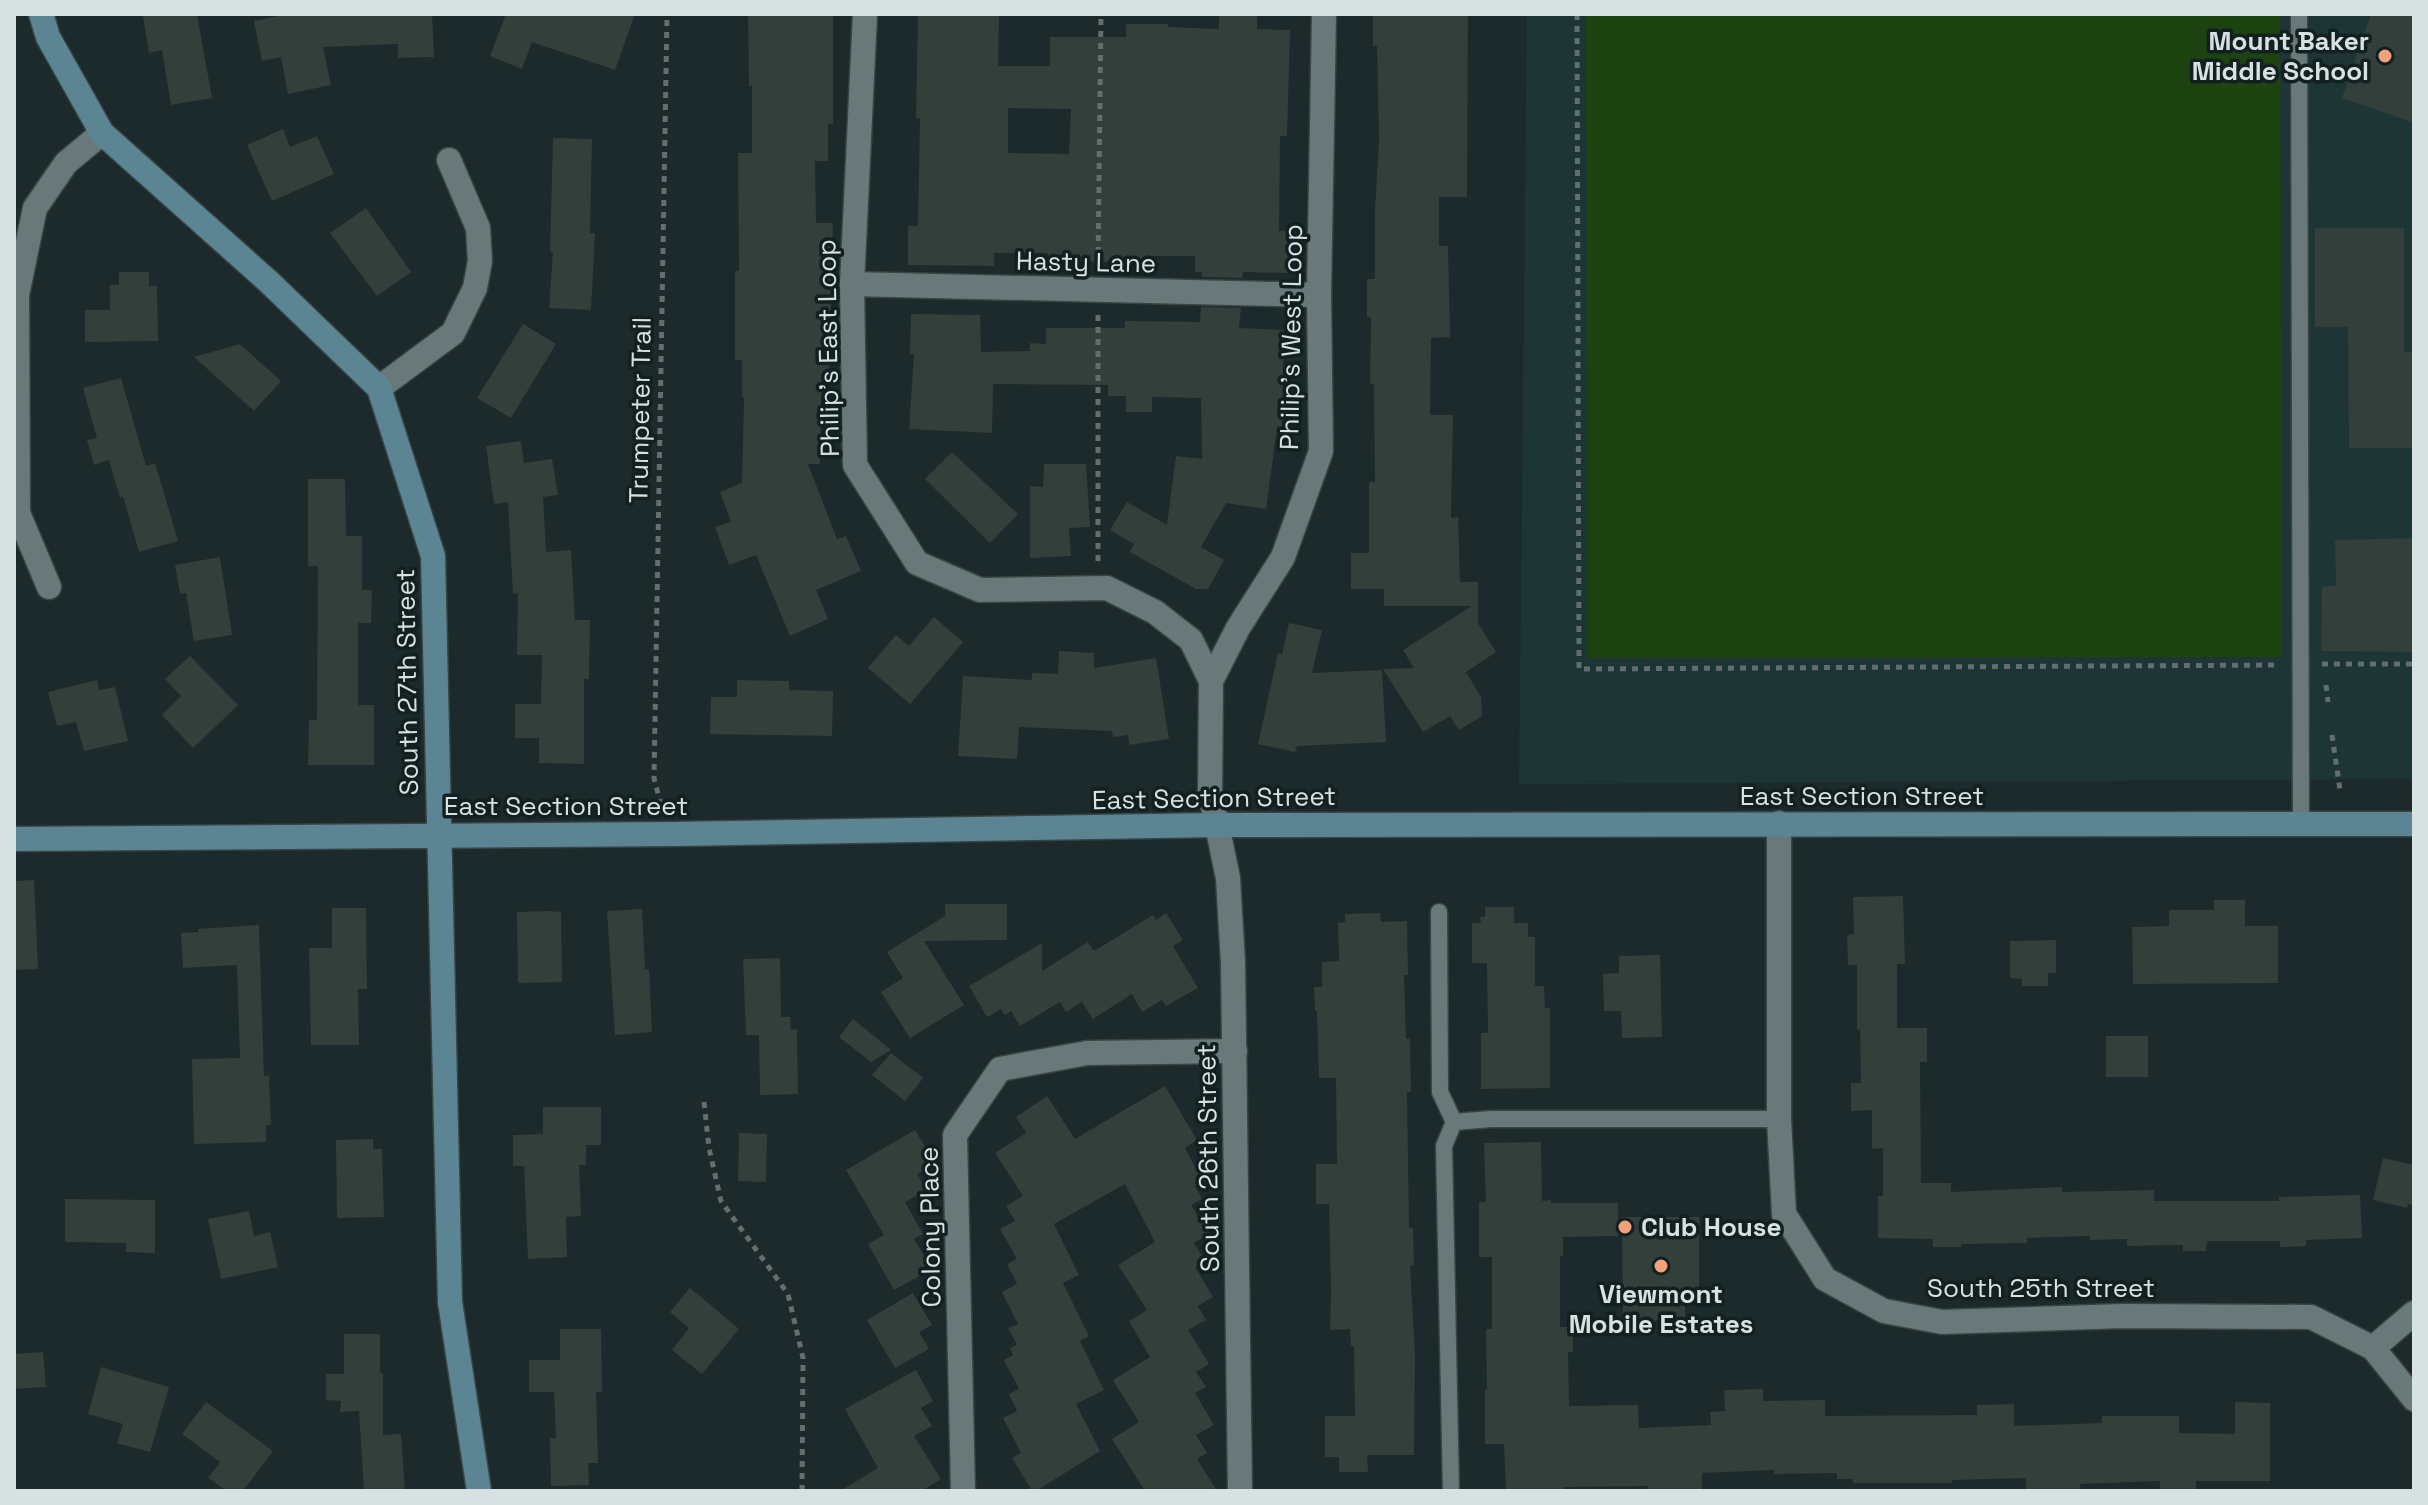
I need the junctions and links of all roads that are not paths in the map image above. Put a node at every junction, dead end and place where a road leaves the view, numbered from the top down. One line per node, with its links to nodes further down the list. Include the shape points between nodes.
1 (41, 14): 5 (street, South 27th Street, via 48,37)
2 (865, 14): 7 (street, Philip's East Loop)
3 (1324, 14): 8 (street, Philip's West Loop)
4 (2299, 14): 13 (lane)
5 (102, 133): 9 (street, South 27th Street); 10 (street, via 66,163 35,208 17,295 18,513)
6 (449, 160): 9 (street, via 478,228 475,288 453,333)
7 (852, 284): 8 (street, Hasty Lane); 11 (street, Philip's East Loop, via 855,465 917,563 980,590 1107,588 1155,612 1191,640)
8 (1319, 295): 11 (street, Philip's West Loop, via 1321,451 1283,557)
9 (379, 388): 16 (street, South 27th Street, via 433,556)
10 (49, 587)
11 (1211, 681): 15 (street, Philip's West Loop, via 1210,785)
12 (1779, 823): 13 (street, East Section Street); 15 (street, East Section Street); 20 (street, South 25th Street)
13 (2301, 824): 14 (street, East Section Street)
14 (2414, 824)
15 (1217, 825): 16 (street, East Section Street); 19 (street, South 26th Street, via 1228,878)
16 (438, 834): 17 (street, East Section Street); 25 (street, South 27th Street, via 450,1302)
17 (14, 839)
18 (1439, 912): 21 (lane, via 1440,1092)
19 (1235, 1051): 26 (street, Colony Place, via 1087,1053 1000,1069 955,1135); 27 (street, South 26th Street)
20 (1779, 1119): 21 (lane); 23 (street, South 25th Street, via 1784,1214 1825,1279 1884,1311 1942,1322 2311,1317)
21 (1454, 1122): 28 (lane, via 1444,1146)
22 (2414, 1313): 23 (street)
23 (2373, 1348): 24 (street, South 25th Street)
24 (2414, 1399)
25 (479, 1491)
26 (963, 1491)
27 (1240, 1491)
28 (1451, 1491)

